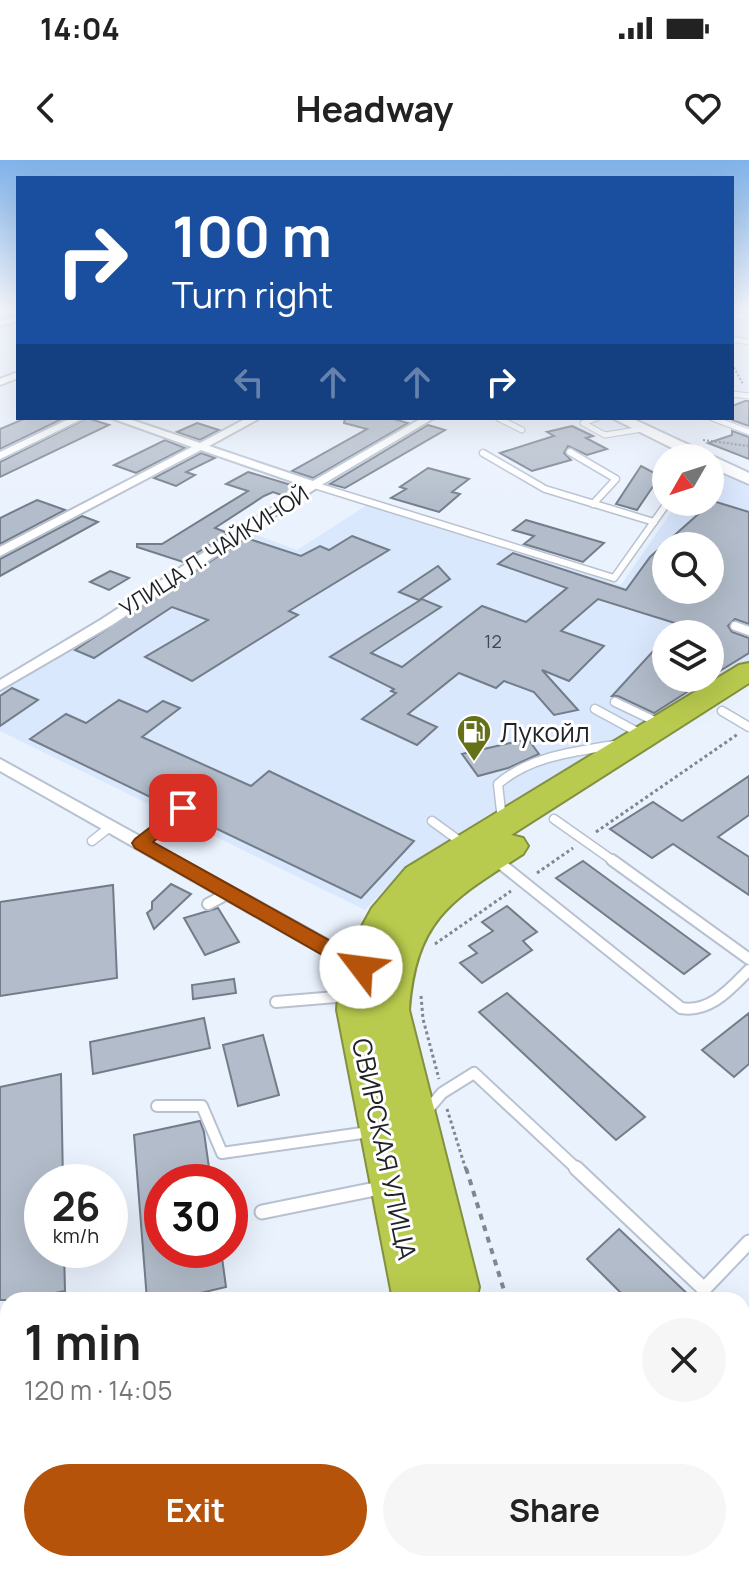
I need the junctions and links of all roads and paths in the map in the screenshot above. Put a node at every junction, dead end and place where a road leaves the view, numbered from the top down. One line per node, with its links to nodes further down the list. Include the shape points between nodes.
1 (737, 374): 2 (path)
2 (743, 385)
3 (75, 420): 20 (street)
4 (122, 420): 17 (street)
5 (251, 420): 17 (street)
6 (426, 420): 23 (street, УЛИЦА Л. ЧАЙКИНОЙ)
7 (502, 420): 12 (lane)
8 (591, 420): 11 (lane, via 583,423 605,435)
9 (623, 420): 11 (main road)
10 (717, 420): 13 (lane)
11 (642, 429): 15 (main road)
12 (522, 430)
13 (749, 432)
14 (702, 440): 16 (path)
15 (674, 444)
16 (749, 446)
17 (202, 447): 23 (street); 27 (street)
18 (570, 452): 24 (lane, via 616,479)
19 (483, 453): 24 (lane, via 545,489)
20 (0, 456)
21 (724, 467): 22 (main road)
22 (749, 479)
23 (314, 485): 26 (lane, via 614,578); 31 (street, УЛИЦА Л. ЧАЙКИНОЙ)
24 (593, 504): 26 (lane)
25 (658, 516): 26 (lane)
26 (654, 522)
27 (0, 552)
28 (735, 626): 29 (lane)
29 (749, 631)
30 (749, 671): 35 (highway, СВИРСКАЯ УЛИЦА)
31 (0, 686)
32 (615, 702): 35 (lane)
33 (595, 709): 35 (lane)
34 (742, 715): 38 (highway, СВИРСКАЯ УЛИЦА); 42 (path)
35 (646, 734): 44 (highway, СВИРСКАЯ УЛИЦА)
36 (0, 764): 40 (street)
37 (183, 808): 43 (lane)
38 (554, 819): 42 (lane); 44 (highway, СВИРСКАЯ УЛИЦА)
39 (432, 821): 44 (lane)
40 (111, 826): 41 (lane); 43 (street)
41 (92, 841)
42 (584, 841): 45 (path); 49 (lane)
43 (141, 843): 46 (street)
44 (488, 843): 45 (lane); 51 (highway, СВИРСКАЯ УЛИЦА, via 418,877 391,905); 56 (highway, СВИРСКАЯ УЛИЦА, via 422,909 402,941 391,976 390,1010)
45 (524, 882): 48 (path, via 435,944); 50 (lane, via 681,1008 692,1012 707,1006)
46 (229, 893): 47 (lane); 51 (street)
47 (208, 904)
48 (430, 956)
49 (749, 959)
50 (749, 970)
51 (359, 981): 53 (lane); 56 (highway, СВИРСКАЯ УЛИЦА, via 362,1043)
52 (421, 993): 54 (path)
53 (276, 1002)
54 (442, 1093): 56 (lane); 59 (lane, via 474,1073 704,1289); 62 (path)
55 (157, 1106): 56 (lane, via 202,1106 222,1153)
56 (398, 1127): 57 (highway, СВИРСКАЯ УЛИЦА); 61 (highway, СВИРСКАЯ УЛИЦА)
57 (392, 1186): 58 (lane); 60 (highway, СВИРСКАЯ УЛИЦА)
58 (262, 1212)
59 (749, 1242)
60 (415, 1292)
61 (454, 1292)
62 (504, 1292)

